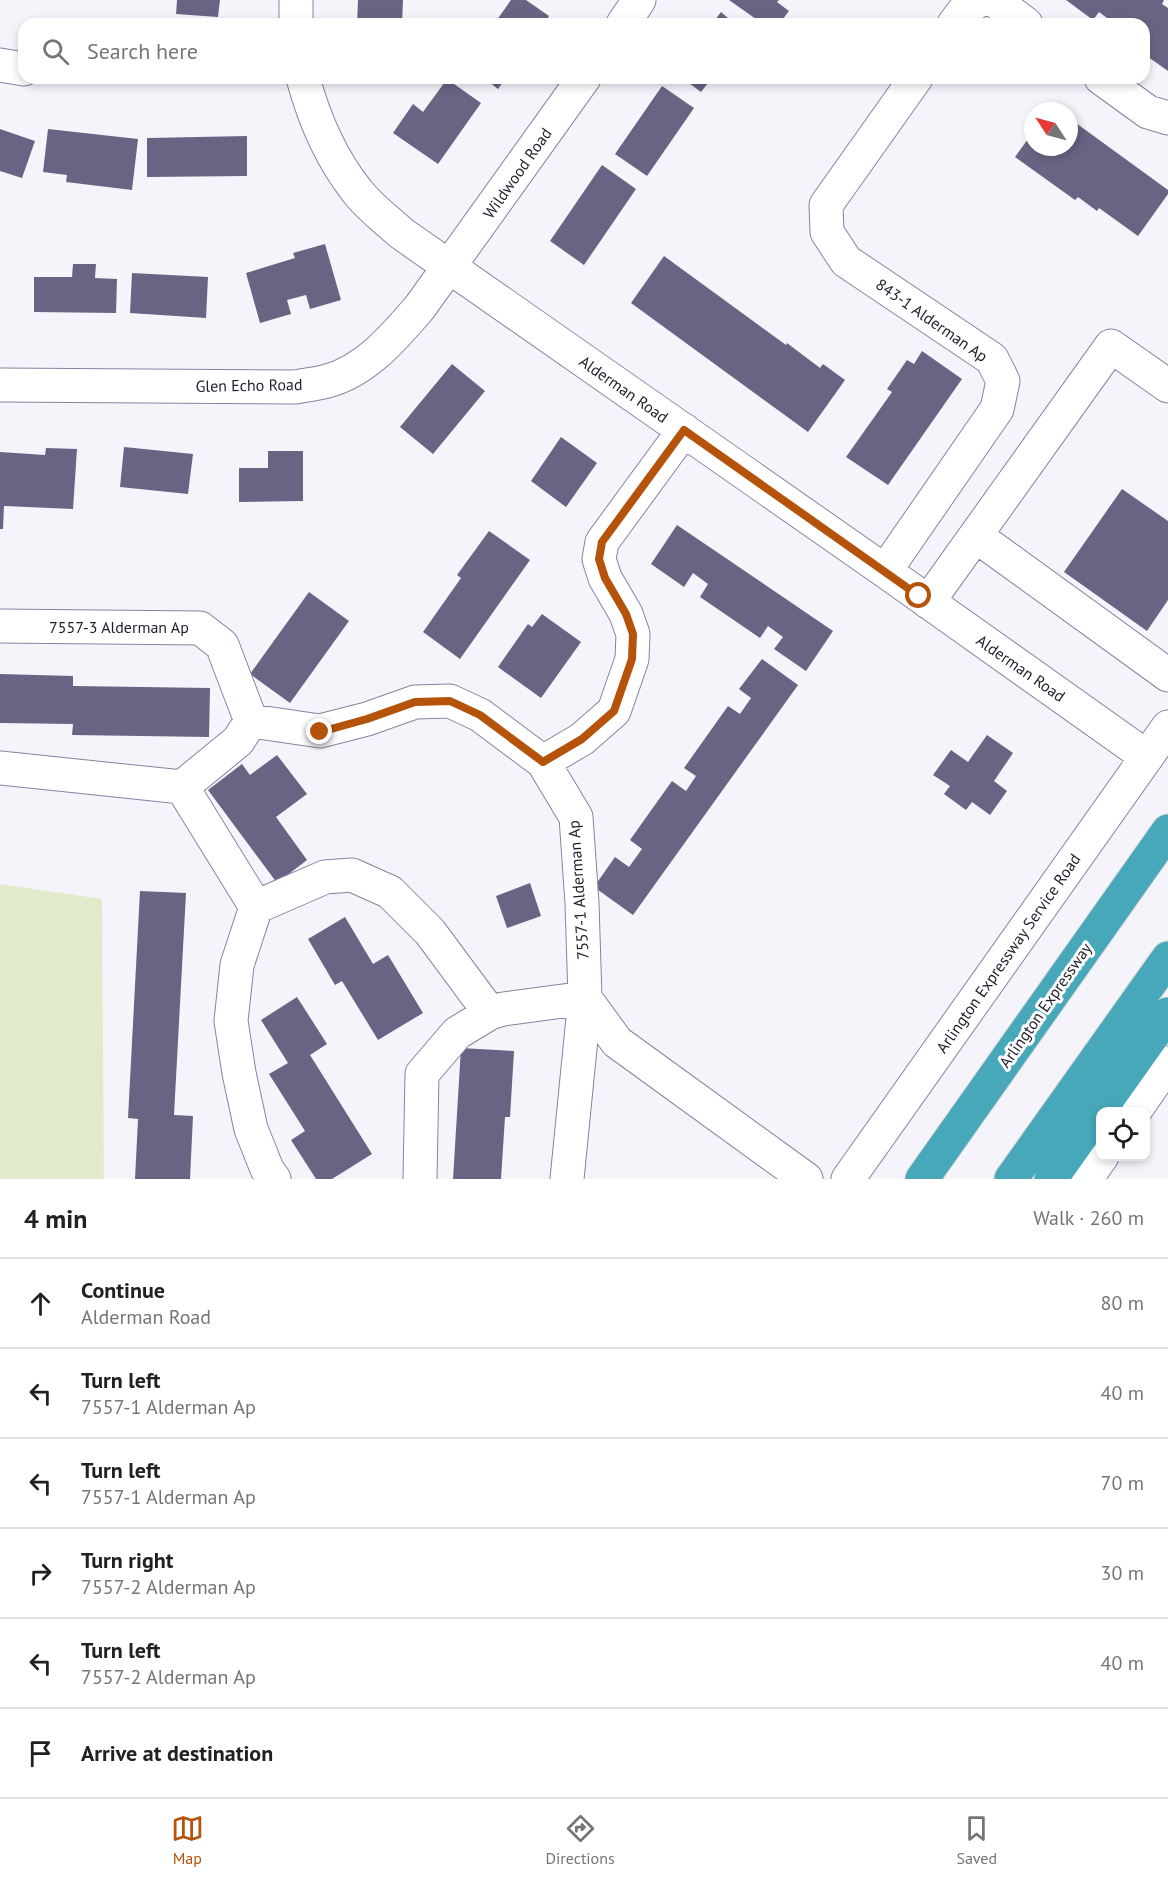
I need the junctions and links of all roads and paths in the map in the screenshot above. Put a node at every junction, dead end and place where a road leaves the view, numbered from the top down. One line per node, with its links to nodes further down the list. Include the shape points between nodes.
1 (296, 0): 5 (street)
2 (639, 0): 6 (street)
3 (979, 0): 7 (street)
4 (993, 0): 8 (street)
5 (296, 18)
6 (626, 18)
7 (958, 18)
8 (1018, 18)
9 (0, 66): 10 (street)
10 (18, 68)
11 (305, 84): 16 (street, Alderman Road, via 328,150 358,193 401,233)
12 (580, 84): 16 (street, Wildwood Road)
13 (912, 84): 21 (street, 843-1 Alderman Ap, via 826,206 827,232 846,261 992,359 1003,381 997,409)
14 (1109, 84): 15 (street, via 1148,112)
15 (1168, 118)
16 (450, 268): 17 (street, Glen Echo Road, via 391,341 358,367 329,381 295,387); 19 (street, Alderman Road)
17 (0, 385)
18 (1168, 386): 20 (street, via 1111,346)
19 (684, 430): 21 (street, Alderman Road); 28 (street, via 602,542 599,559 605,578 633,634 632,659 614,711 582,739)
20 (976, 536): 22 (street); 24 (street)
21 (885, 571): 22 (street, Alderman Road)
22 (928, 602): 27 (street, Alderman Road)
23 (0, 626): 25 (street, 7557-3 Alderman Ap, via 200,628 222,645)
24 (1168, 675)
25 (251, 721): 28 (street, via 320,732 415,702 450,701 480,715); 30 (street, via 238,741)
26 (1168, 727): 27 (street, Arlington Expressway Service Road)
27 (1147, 757): 44 (street, Arlington Expressway Service Road)
28 (543, 762): 34 (street, 7557-1 Alderman Ap, via 576,817)
29 (0, 768): 30 (street)
30 (182, 786): 32 (street)
31 (1168, 831): 45 (highway, Arlington Expressway)
32 (256, 908): 35 (street, via 325,877 352,875 390,892 430,932); 40 (street, via 237,965 231,1021 251,1129)
33 (1168, 958): 46 (highway)
34 (585, 998): 35 (street); 42 (street, 7557-1 Alderman Ap); 43 (street, via 617,1042)
35 (490, 1013): 41 (street, via 457,1033 422,1074)
36 (1168, 1014): 47 (highway)
37 (1168, 1063): 38 (street)
38 (1137, 1107)
39 (1099, 1161): 48 (street)
40 (274, 1179)
41 (420, 1179)
42 (567, 1179)
43 (806, 1179)
44 (848, 1179)
45 (922, 1179)
46 (1011, 1179)
47 (1051, 1179)
48 (1086, 1179)

